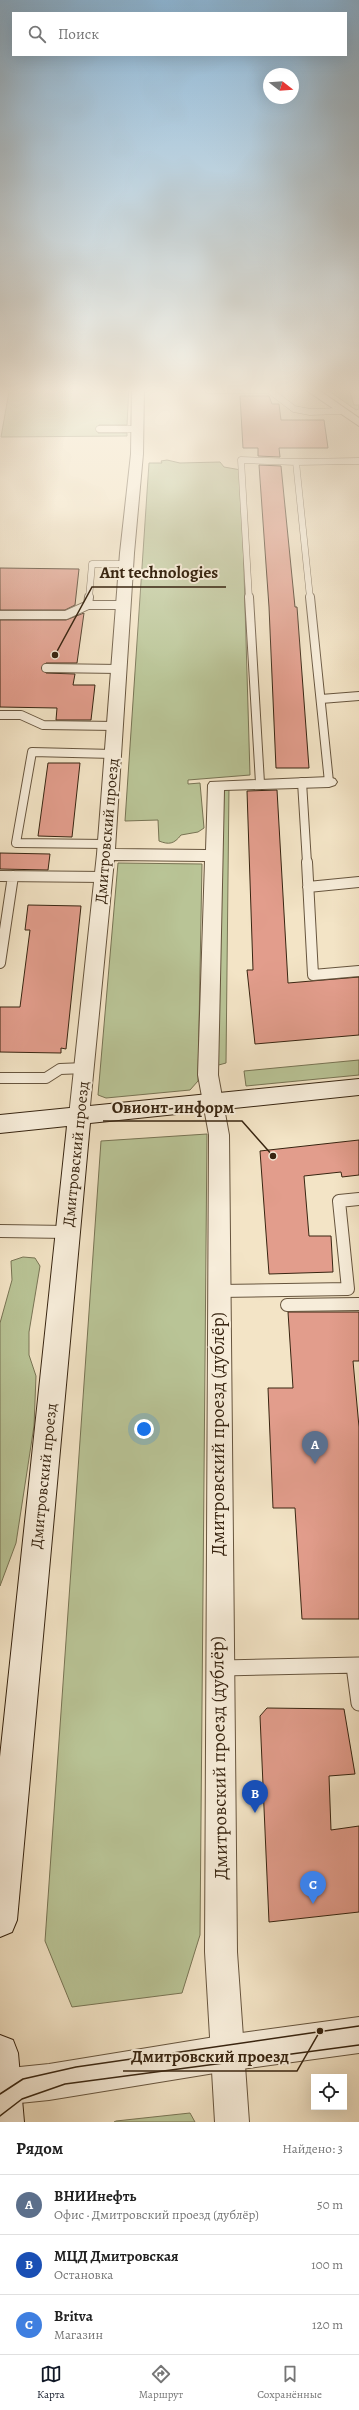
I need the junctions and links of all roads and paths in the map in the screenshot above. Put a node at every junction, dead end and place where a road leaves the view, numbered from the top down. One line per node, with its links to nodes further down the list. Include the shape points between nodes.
1 (133, 485): 4 (street, Дмитровский проезд)
2 (242, 485): 17 (lane)
3 (298, 485): 11 (lane)
4 (126, 564): 5 (lane, via 92,564); 6 (street, Дмитровский проезд)
5 (88, 605): 6 (lane); 7 (lane, via 66,614)
6 (124, 605): 9 (street, Дмитровский проезд)
7 (0, 615)
8 (46, 668): 9 (lane)
9 (119, 669): 13 (street, Дмитровский проезд)
10 (359, 696): 11 (lane)
11 (321, 699): 16 (lane)
12 (0, 715): 13 (lane, via 21,715 43,724)
13 (115, 726): 14 (street, Дмитровский проезд)
14 (113, 754): 18 (street, Дмитровский проезд); 18 (lane, via 32,752 16,843)
15 (302, 782): 16 (street); 17 (street); 24 (lane)
16 (329, 782)
17 (260, 784): 19 (street, Дмитровский проезд (дублёр), via 216,784)
18 (106, 849): 19 (street); 22 (street, Дмитровский проезд)
19 (214, 856): 30 (street, Дмитровский проезд (дублёр), via 208,1075)
20 (0, 876): 21 (lane)
21 (13, 876): 22 (lane); 25 (lane)
22 (104, 877): 27 (street, Дмитровский проезд)
23 (359, 882): 24 (lane)
24 (308, 887): 26 (lane, via 313,975)
25 (0, 963)
26 (359, 971)
27 (85, 1068): 28 (lane, via 60,1069 46,1078); 31 (street, Дмитровский проезд)
28 (0, 1078)
29 (359, 1088): 30 (main road)
30 (213, 1102): 31 (main road); 36 (street, Дмитровский проезд (дублёр), via 219,1135)
31 (79, 1116): 32 (main road); 35 (main road, Дмитровский проезд)
32 (0, 1124)
33 (359, 1199): 36 (lane, via 339,1201 348,1289)
34 (0, 1231): 35 (lane)
35 (67, 1232): 42 (main road, Дмитровский проезд, via 45,1470)
36 (218, 1292): 40 (street, Дмитровский проезд (дублёр))
37 (359, 1304): 38 (lane)
38 (287, 1305)
39 (357, 1666): 40 (lane); 41 (lane)
40 (218, 1668): 45 (street, Дмитровский проезд (дублёр), via 221,1952)
41 (359, 1703)
42 (4, 1833): 43 (main road, Дмитровский проезд)
43 (0, 1920)
44 (359, 2035): 45 (main road)
45 (227, 2053): 46 (main road, via 49,2082); 48 (street, Дмитровский проезд (дублёр))
46 (1, 2076): 47 (main road)
47 (5, 2122)
48 (232, 2122)

